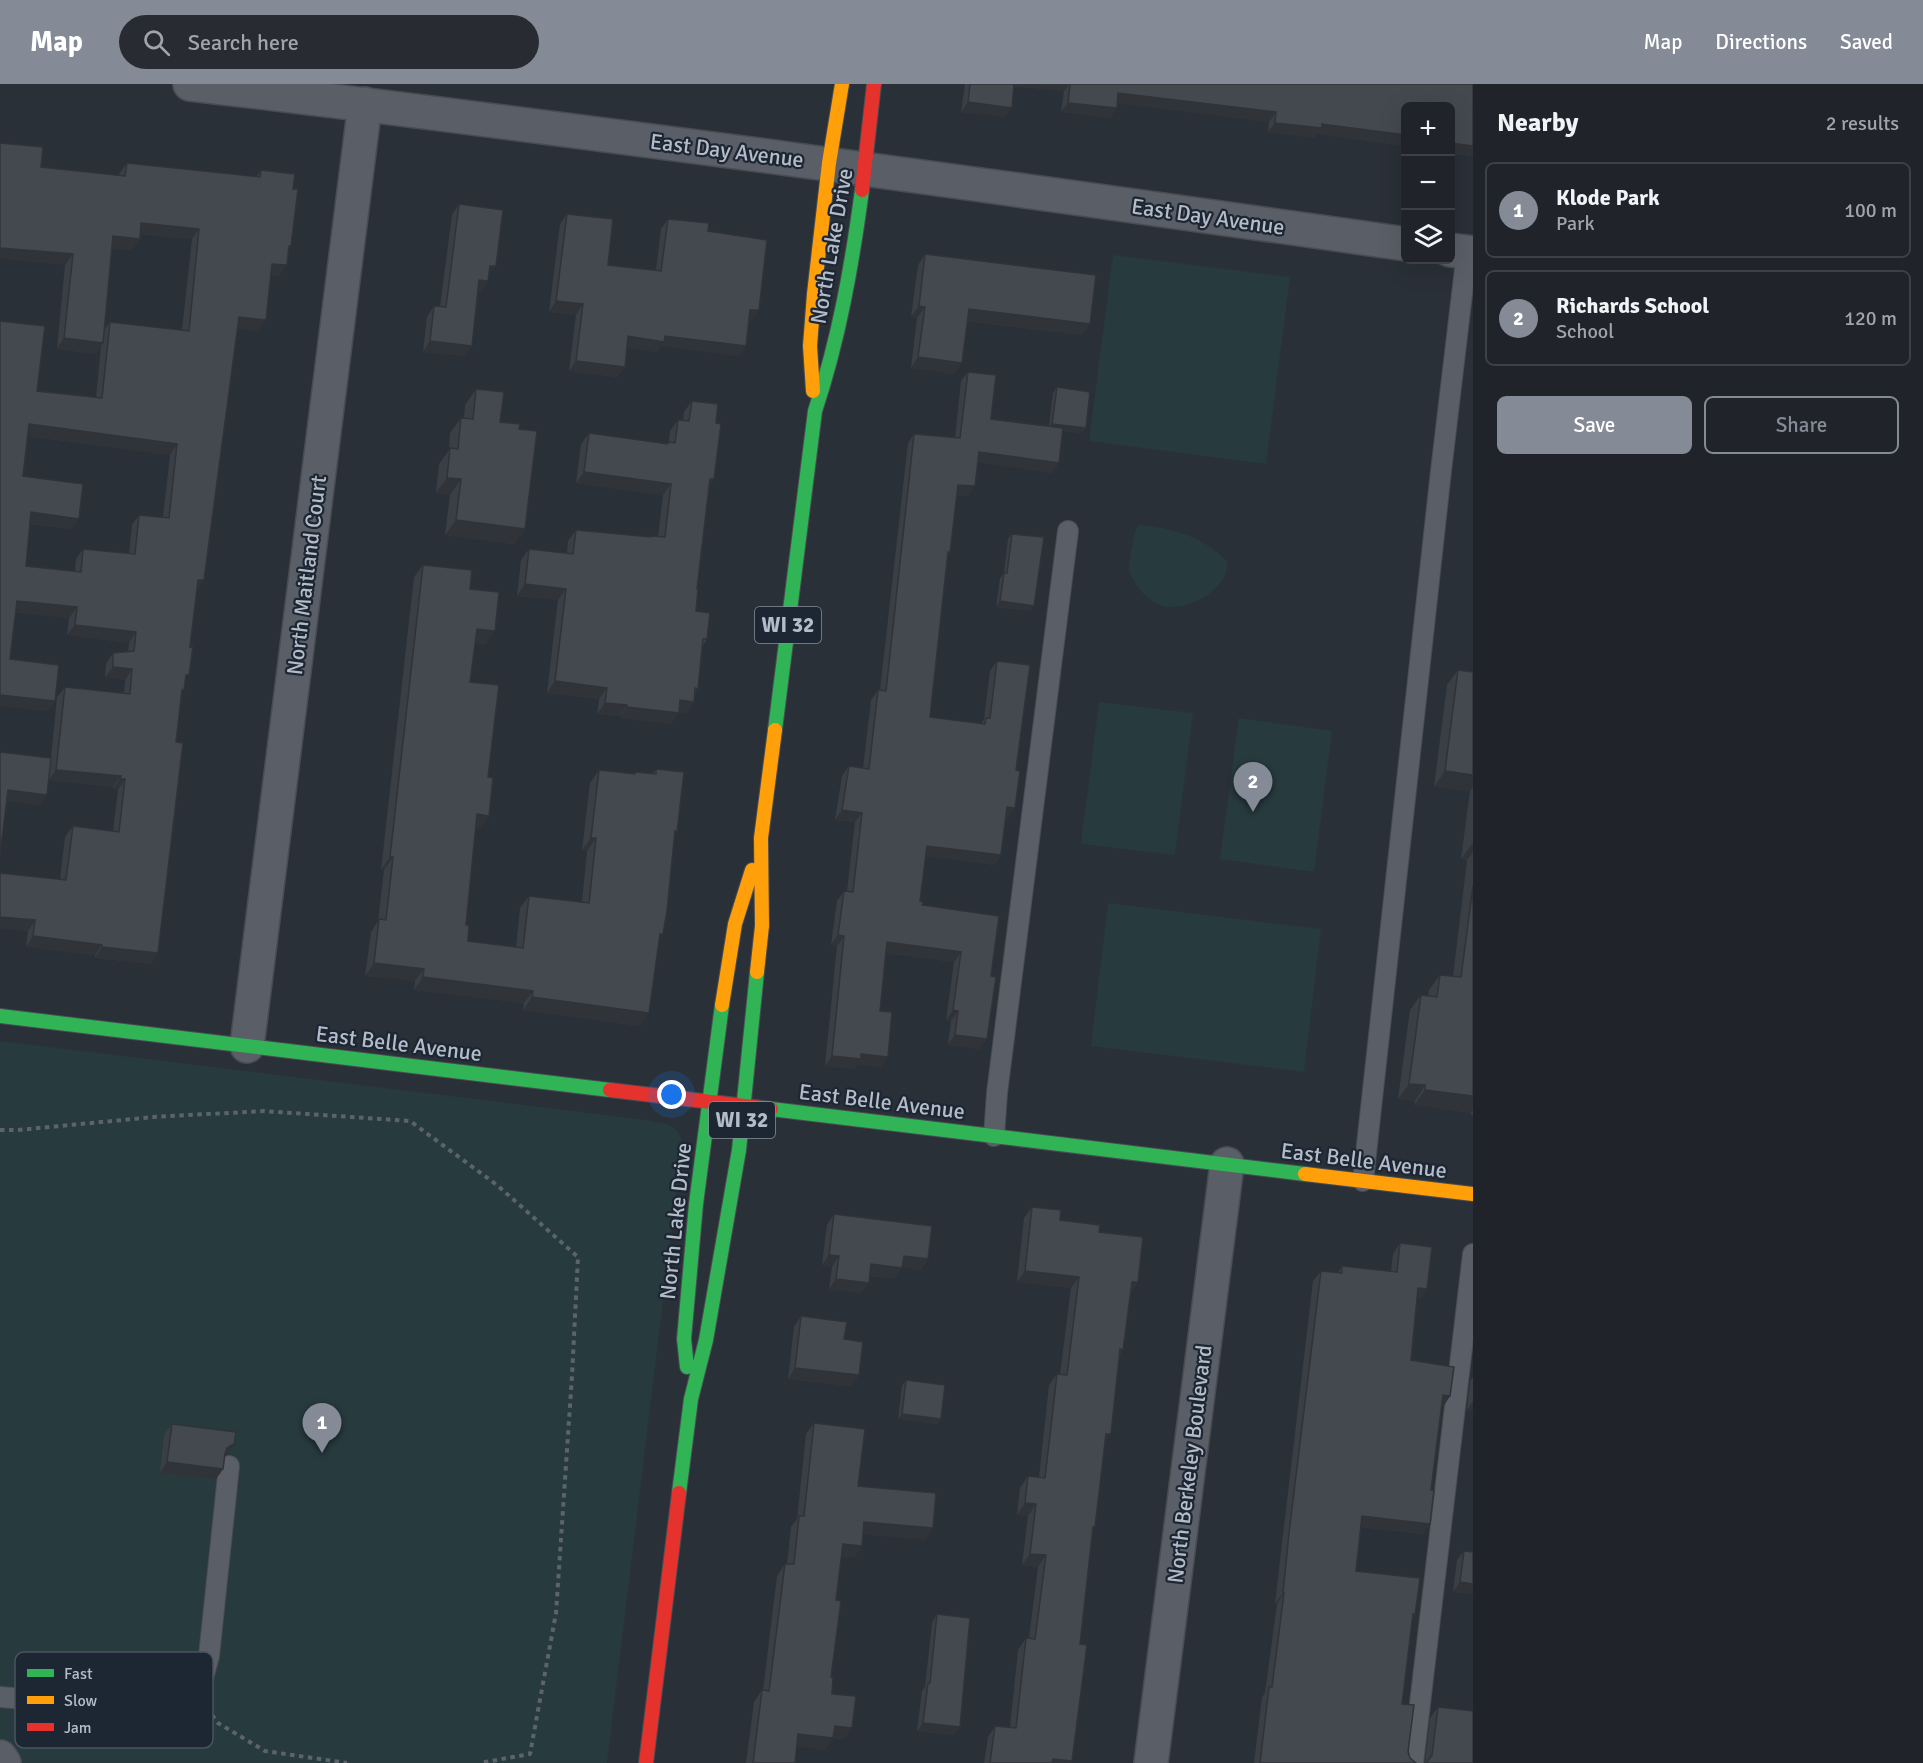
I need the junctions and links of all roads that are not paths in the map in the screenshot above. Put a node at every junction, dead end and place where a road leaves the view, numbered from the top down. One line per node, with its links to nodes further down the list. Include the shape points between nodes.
1 (190, 84): 4 (street, East Day Avenue)
2 (842, 84): 5 (main road, North Lake Drive / WI 32)
3 (874, 84): 6 (main road, North Lake Drive / WI 32)
4 (365, 104): 5 (street, East Day Avenue); 13 (street, North Maitland Court)
5 (829, 163): 6 (street, East Day Avenue); 9 (main road, North Lake Drive / WI 32, via 810,346)
6 (866, 169): 7 (street, East Day Avenue); 9 (main road, North Lake Drive / WI 32, via 837,337)
7 (1401, 243)
8 (1464, 252): 18 (lane)
9 (815, 411): 11 (main road, North Lake Drive / WI 32)
10 (1068, 531): 16 (lane)
11 (761, 838): 14 (main road, North Lake Drive / WI 32, via 735,924); 15 (main road, North Lake Drive / WI 32, via 762,926)
12 (0, 1016): 13 (main road, East Belle Avenue)
13 (248, 1046): 14 (main road, East Belle Avenue)
14 (710, 1102): 15 (main road, East Belle Avenue); 21 (main road, North Lake Drive / WI 32, via 684,1339)
15 (744, 1106): 16 (main road, East Belle Avenue); 21 (main road, North Lake Drive / WI 32, via 706,1340)
16 (994, 1136): 17 (main road, East Belle Avenue)
17 (1227, 1164): 18 (main road, East Belle Avenue); 29 (street, North Berkeley Boulevard)
18 (1363, 1181): 19 (main road, East Belle Avenue)
19 (1473, 1194)
20 (1473, 1254): 30 (lane)
21 (691, 1399): 28 (main road, North Lake Drive / WI 32)
22 (229, 1467): 23 (lane)
23 (209, 1652)
24 (0, 1697): 25 (lane)
25 (15, 1698)
26 (0, 1757): 27 (street)
27 (3, 1763)
28 (646, 1763)
29 (1151, 1763)
30 (1413, 1763)

